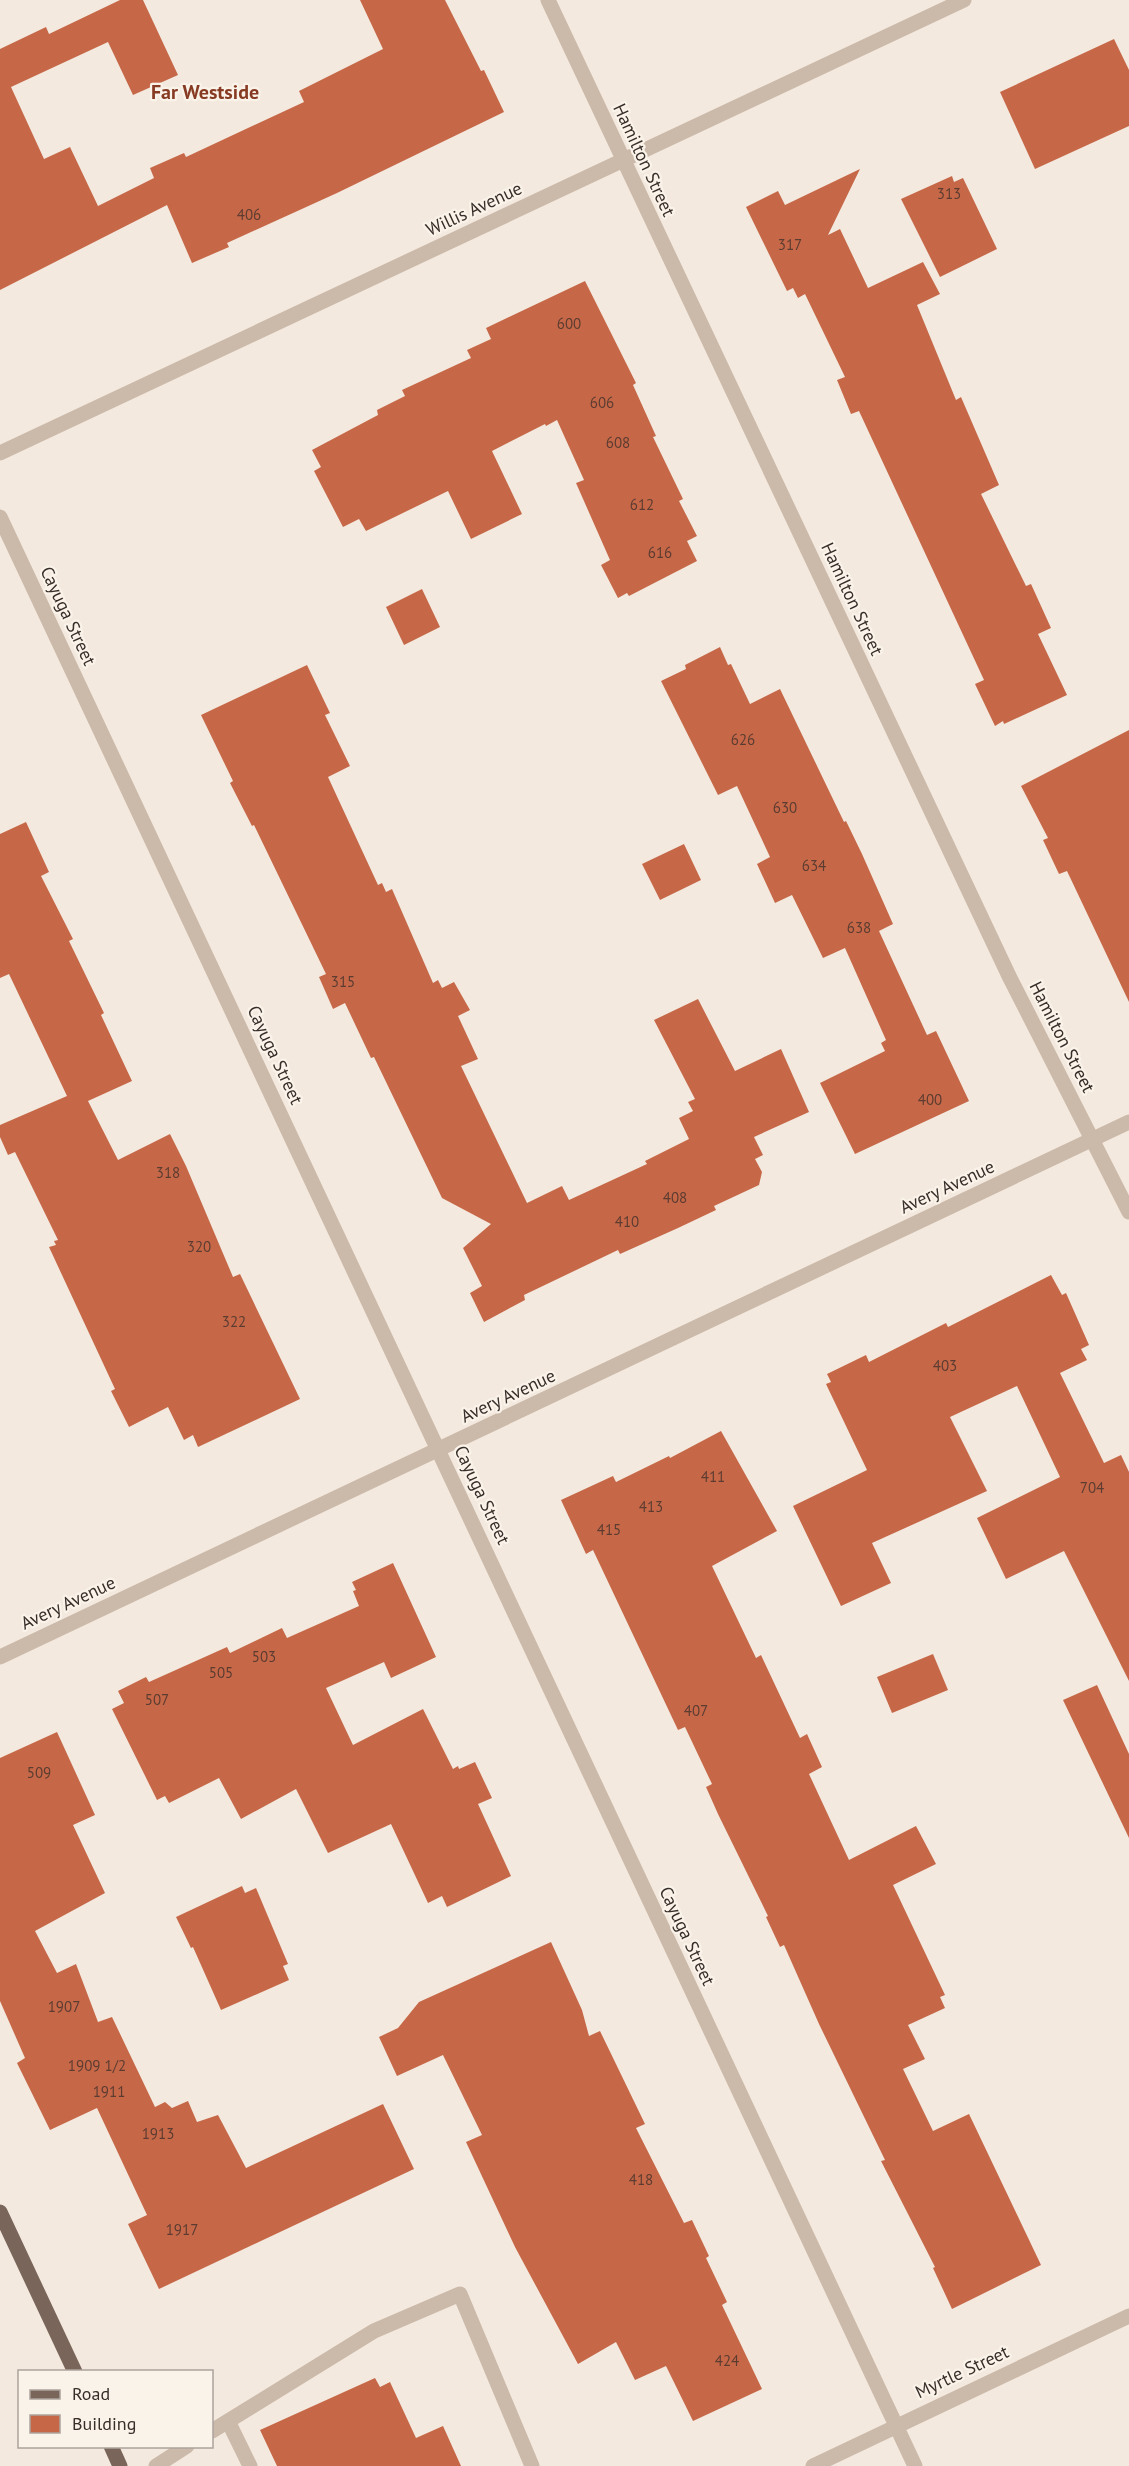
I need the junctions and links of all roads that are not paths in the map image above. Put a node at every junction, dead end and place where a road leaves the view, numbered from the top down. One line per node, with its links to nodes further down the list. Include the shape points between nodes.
1 (548, 0): 3 (street, Hamilton Street)
2 (964, 0): 3 (street, Willis Avenue)
3 (623, 161): 4 (street, Willis Avenue); 7 (street, Hamilton Street, via 1009,976)
4 (0, 453)
5 (0, 517): 9 (street, Cayuga Street)
6 (1129, 1122): 7 (street, Avery Avenue)
7 (1092, 1139): 8 (street, Hamilton Street); 9 (street, Avery Avenue)
8 (1129, 1212)
9 (439, 1450): 10 (street, Avery Avenue); 15 (street, Cayuga Street)
10 (0, 1657)
11 (0, 2212): 13 (main road)
12 (1129, 2316): 15 (street, Myrtle Street)
13 (74, 2370)
14 (228, 2421): 16 (street); 21 (street); 22 (street, via 374,2331 460,2294)
15 (895, 2426): 23 (street, Myrtle Street); 24 (street, Cayuga Street)
16 (213, 2430)
17 (112, 2448): 19 (main road)
18 (184, 2448): 20 (street)
19 (120, 2466)
20 (156, 2466)
21 (250, 2466)
22 (532, 2466)
23 (813, 2466)
24 (915, 2466)

